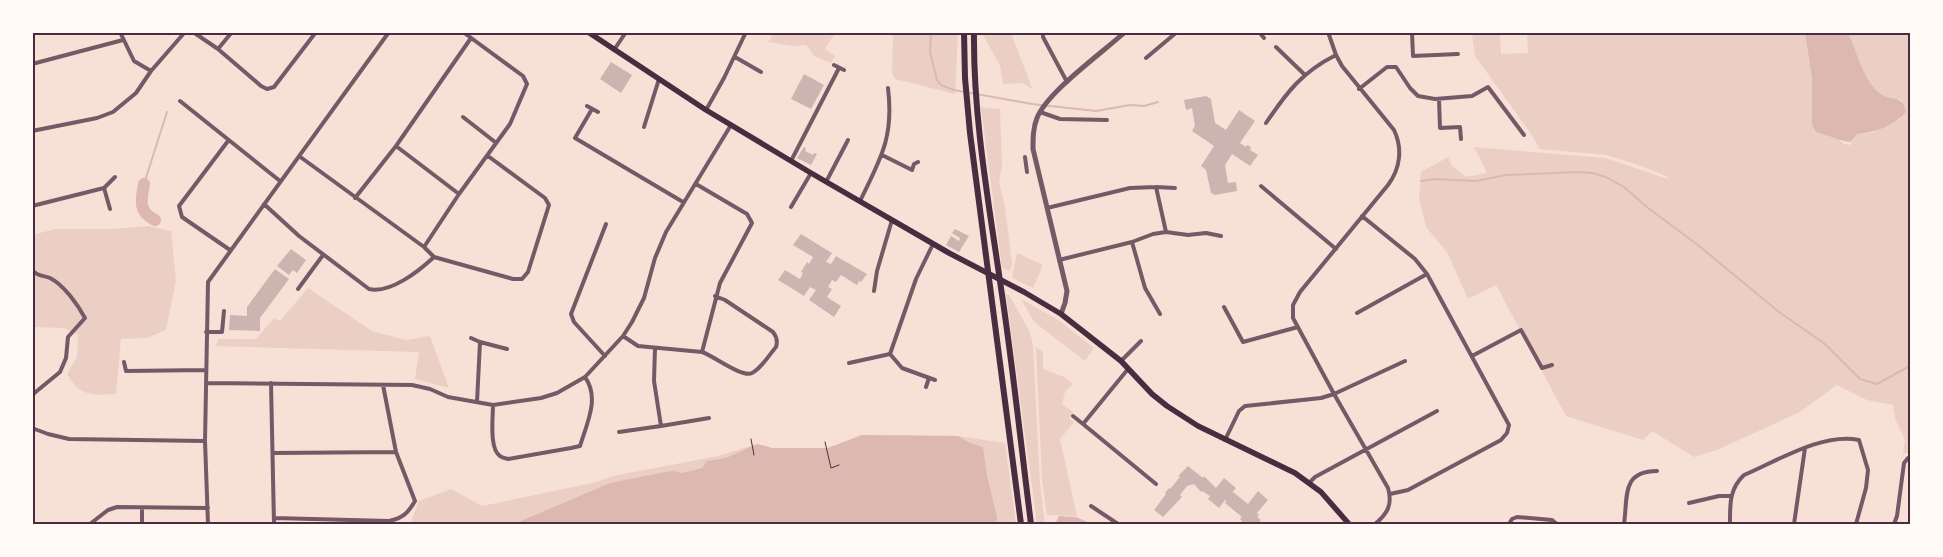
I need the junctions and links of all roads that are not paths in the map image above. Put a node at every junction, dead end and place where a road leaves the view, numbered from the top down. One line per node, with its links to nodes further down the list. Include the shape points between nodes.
1 (120, 32): 21 (street)
2 (186, 32): 33 (street)
3 (194, 32): 23 (street)
4 (232, 32): 23 (street)
5 (316, 32): 23 (street, via 274,87 261,86)
6 (389, 32): 60 (street)
7 (463, 32): 19 (street)
8 (588, 32): 24 (main road)
9 (626, 32): 24 (street)
10 (746, 32): 27 (street)
11 (964, 32): 169 (highway, via 966,102)
12 (974, 32): 170 (highway, via 977,104)
13 (1043, 32): 37 (street)
14 (1125, 32): 37 (street)
15 (1177, 32): 28 (street)
16 (1259, 32): 20 (street)
17 (1328, 32): 26 (street)
18 (1412, 32): 25 (street, via 1414,56)
19 (470, 38): 57 (street, via 524,76 527,84 510,124); 58 (street)
20 (1264, 38)
21 (123, 40): 29 (street); 33 (street, via 134,61)
22 (1276, 46): 35 (street)
23 (218, 50)
24 (614, 50): 36 (main road)
25 (1458, 54)
26 (1336, 55): 35 (street); 39 (street)
27 (735, 57): 34 (street); 44 (street)
28 (1146, 58)
29 (32, 64)
30 (834, 65): 31 (street)
31 (839, 68): 32 (street); 63 (street)
32 (844, 70)
33 (151, 71): 52 (street, via 136,93 113,112)
34 (760, 72)
35 (1304, 74): 49 (street)
36 (659, 79): 44 (main road); 51 (street)
37 (1067, 82): 45 (street)
38 (888, 88): 59 (street, via 889,133)
39 (1360, 89): 40 (street, via 1387,67 1396,67 1418,96); 86 (street, via 1391,126 1400,150 1392,180)
40 (1439, 99): 53 (street, via 1472,96 1488,87); 54 (street, via 1440,128 1460,127)
41 (180, 101): 56 (street)
42 (587, 106): 43 (street)
43 (592, 108): 46 (street); 80 (street, via 575,138)
44 (706, 110): 50 (main road)
45 (1041, 110): 48 (street, via 1060,119); 65 (street, via 1033,134)
46 (598, 112)
47 (463, 117): 57 (street)
48 (1107, 120)
49 (1266, 123)
50 (731, 125): 63 (main road); 72 (street)
51 (644, 127)
52 (32, 131)
53 (1524, 135)
54 (1461, 139)
55 (848, 140): 71 (street)
56 (228, 141): 70 (street); 95 (street, via 179,206 182,217)
57 (495, 142): 61 (street)
58 (396, 146): 77 (street); 78 (street)
59 (882, 155): 66 (street); 79 (street)
60 (300, 156): 70 (street); 78 (street)
61 (488, 156): 77 (street); 97 (street, via 549,204 528,272 522,279 513,279)
62 (1025, 157): 65 (street, via 1027,170)
63 (791, 162): 67 (main road)
64 (918, 162): 66 (street)
65 (1037, 165): 84 (street)
66 (912, 170): 68 (street)
67 (810, 173): 71 (main road); 83 (street)
68 (915, 175)
69 (115, 177): 75 (street)
70 (280, 181): 81 (street)
71 (826, 182): 79 (main road)
72 (696, 184): 80 (street); 103 (street, via 747,214 751,220 751,227)
73 (1261, 186): 94 (street)
74 (1156, 187): 76 (street); 84 (street, via 1130,188); 89 (street)
75 (104, 188): 82 (street); 85 (street)
76 (1175, 188)
77 (459, 194): 93 (street)
78 (355, 198): 93 (street)
79 (860, 201): 87 (main road)
80 (683, 202): 113 (street, via 659,248 644,298)
81 (264, 204): 95 (street); 96 (street)
82 (32, 206)
83 (791, 207)
84 (1047, 208): 98 (street)
85 (110, 209)
86 (1362, 216): 94 (street); 100 (street, via 1415,259)
87 (892, 220): 92 (main road); 102 (street)
88 (606, 224): 121 (street, via 572,314 574,322)
89 (1166, 232): 90 (street); 91 (street)
90 (1221, 236)
91 (1132, 242): 98 (street); 105 (street, via 1145,288)
92 (933, 244): 109 (main road); 120 (street, via 916,279)
93 (424, 247): 97 (street)
94 (1336, 249): 111 (street, via 1296,298 1293,318)
95 (230, 250): 112 (street, via 208,282)
96 (323, 254): 97 (street, via 369,289 379,292 421,269); 101 (street)
97 (434, 257)
98 (1059, 260): 109 (street, via 1067,292)
99 (32, 270): 138 (street, via 36,275 50,278 63,289 85,318 68,337 66,358 60,372)
100 (1427, 274): 108 (street); 122 (street)
101 (298, 289)
102 (874, 291)
103 (715, 296): 119 (street); 119 (street, via 773,332 777,344 749,374)
104 (1159, 301): 105 (street)
105 (1154, 305): 110 (street)
106 (1224, 307): 111 (street, via 1243,342)
107 (224, 311): 112 (street, via 222,332)
108 (1357, 313)
109 (1061, 314): 123 (main road)
110 (1160, 314)
111 (1298, 327): 137 (street)
112 (206, 332): 129 (street)
113 (623, 336): 117 (street, via 638,346); 121 (street)
114 (471, 338): 116 (street)
115 (1141, 340): 123 (street)
116 (480, 342): 118 (street); 139 (street)
117 (654, 348): 119 (street); 145 (street, via 654,381)
118 (507, 349)
119 (702, 352)
120 (890, 354): 126 (street); 131 (street, via 902,368)
121 (605, 356): 130 (street)
122 (1472, 356): 127 (street, via 1521,330 1542,368); 158 (street, via 1508,421 1507,433 1501,440 1408,490)
123 (1121, 361): 128 (main road)
124 (1405, 361): 137 (street)
125 (124, 362): 129 (street, via 126,371)
126 (849, 363)
127 (1552, 365)
128 (1128, 369): 144 (street); 148 (main road, via 1167,406)
129 (206, 370): 133 (street)
130 (585, 377): 140 (street, via 557,393); 140 (street, via 593,392 580,446 508,459 500,456 493,439)
131 (930, 378): 132 (street); 136 (street)
132 (935, 380)
133 (206, 383): 134 (street); 149 (street)
134 (272, 383): 135 (street); 153 (street)
135 (383, 385): 139 (street, via 412,385); 152 (street)
136 (926, 387)
137 (1334, 394): 148 (street, via 1245,406 1239,411); 151 (street)
138 (32, 395)
139 (476, 402): 140 (street)
140 (493, 406)
141 (1437, 411): 151 (street)
142 (1073, 416): 144 (street)
143 (709, 418): 145 (street)
144 (1082, 424): 157 (street)
145 (661, 426): 147 (street)
146 (32, 428): 149 (street, via 69,438)
147 (619, 432)
148 (1225, 440): 156 (main road)
149 (205, 441): 163 (street)
150 (1805, 448): 159 (street, via 1744,475); 178 (street); 179 (street, via 1833,438 1859,440 1868,470)
151 (1366, 450): 156 (street); 158 (street)
152 (396, 452): 153 (street); 164 (street, via 415,501 400,519)
153 (273, 453): 164 (street)
154 (1908, 458): 180 (street, via 1904,463)
155 (1658, 471): 176 (street, via 1640,472 1630,481)
156 (1309, 482): 172 (main road)
157 (1156, 484)
158 (1390, 494): 173 (street, via 1388,511)
159 (1731, 496): 160 (street); 177 (street)
160 (1689, 504)
161 (1091, 506): 171 (street)
162 (142, 508): 163 (street); 165 (street, via 117,507); 166 (street)
163 (208, 508): 167 (street)
164 (274, 518): 168 (street)
165 (90, 524)
166 (142, 524)
167 (208, 524)
168 (274, 524)
169 (1022, 524)
170 (1030, 524)
171 (1118, 524)
172 (1349, 524)
173 (1375, 524)
174 (1509, 524): 175 (street, via 1517,517 1552,520)
175 (1557, 524)
176 (1624, 524)
177 (1730, 524)
178 (1794, 524)
179 (1856, 524)
180 (1894, 524)

